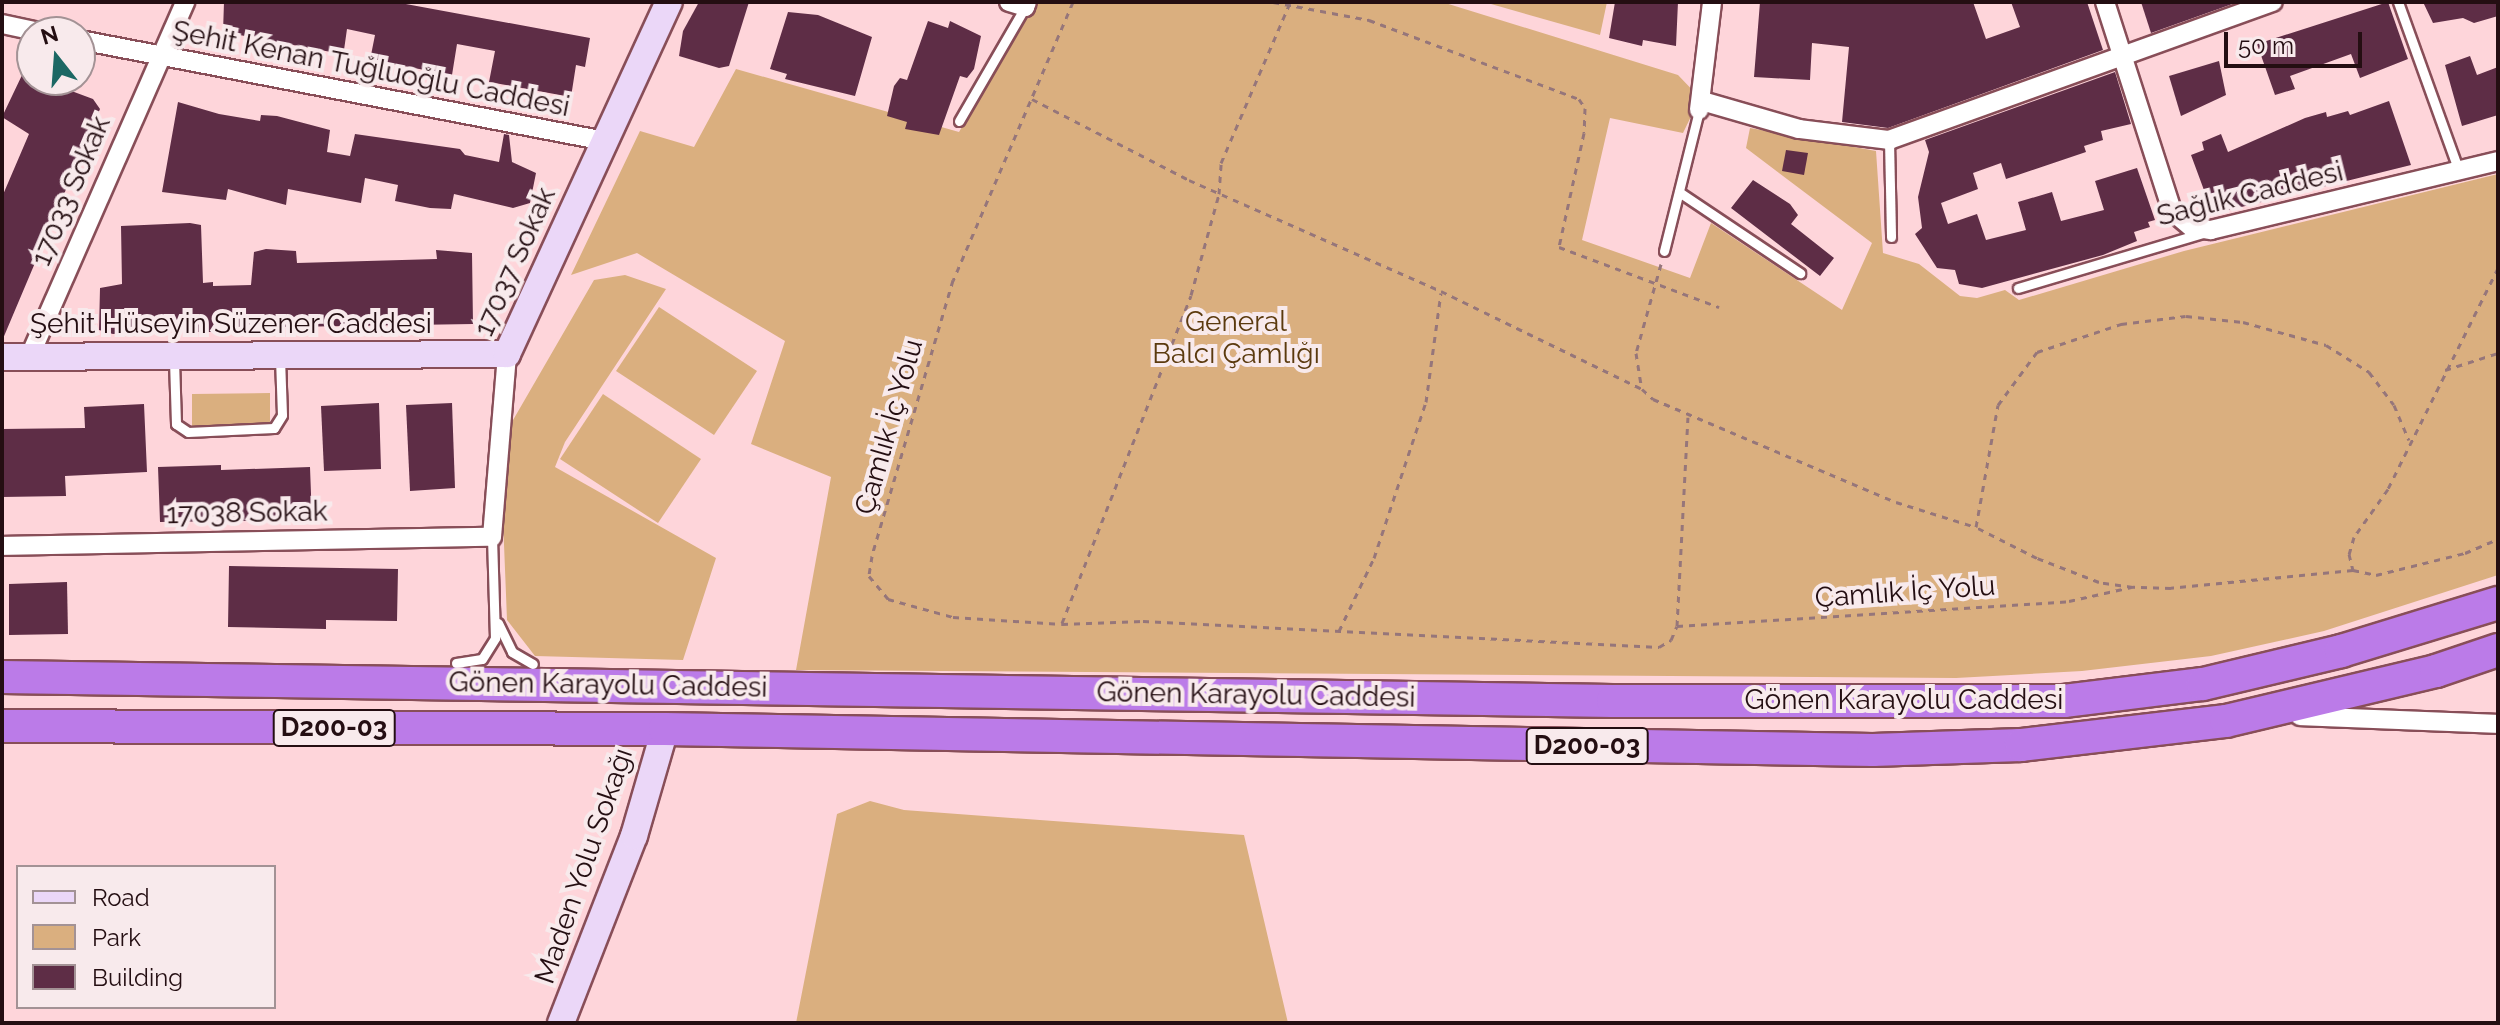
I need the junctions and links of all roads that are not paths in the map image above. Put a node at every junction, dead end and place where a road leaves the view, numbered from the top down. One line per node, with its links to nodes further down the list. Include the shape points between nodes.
1 (185, 2): 9 (street, 17033 Sokak)
2 (669, 2): 14 (street, 17037 Sokak)
3 (1712, 2): 11 (street)
4 (2105, 2): 10 (street)
5 (2273, 2): 10 (street)
6 (2398, 2): 16 (lane)
7 (1020, 4): 12 (lane)
8 (96, 43): 9 (street, Şehit Kenan Tuğluoğlu Caddesi)
9 (159, 57): 14 (street, Şehit Kenan Tuğluoğlu Caddesi); 25 (street, 17033 Sokak)
10 (2122, 57): 13 (street); 18 (street, via 2172,211 2191,227)
11 (1701, 106): 13 (street, via 1799,129); 17 (lane)
12 (959, 121)
13 (1889, 140): 19 (lane)
14 (605, 141): 23 (street, 17037 Sokak)
15 (2498, 161): 16 (street, Sağlık Caddesi)
16 (2459, 171): 18 (street, Sağlık Caddesi)
17 (1679, 192): 20 (lane); 21 (lane)
18 (2211, 230): 22 (lane, Sağlık Caddesi)
19 (1891, 237)
20 (1664, 251)
21 (1800, 273)
22 (2018, 288)
23 (507, 354): 26 (street, Şehit Hüseyin Süzener Caddesi); 28 (street, 17037 Sokak)
24 (2, 357): 25 (street, Şehit Hüseyin Süzener Caddesi)
25 (29, 358): 27 (street, Şehit Hüseyin Süzener Caddesi)
26 (280, 358): 27 (street, Şehit Hüseyin Süzener Caddesi); 27 (lane, via 278,425 268,430 201,432 183,431 176,424)
27 (174, 360)
28 (492, 537): 29 (street, 17038 Sokak); 31 (lane, 17037 Sokak)
29 (2, 546)
30 (2498, 603): 39 (highway, Gönen Karayolu Caddesi / D200-03, via 2341,651 2203,684 2064,701)
31 (495, 614): 34 (lane, via 495,638 488,653); 35 (lane, via 507,645)
32 (2498, 650): 40 (highway, Gönen Karayolu Caddesi / D200-03, via 2405,679)
33 (2, 659): 34 (highway)
34 (456, 663): 35 (highway)
35 (533, 664): 38 (highway, via 747,672)
36 (2, 677): 37 (highway, Gönen Karayolu Caddesi / D200-03)
37 (628, 685): 38 (highway, Gönen Karayolu Caddesi / D200-03); 43 (highway, via 664,698)
38 (816, 688): 39 (highway, Gönen Karayolu Caddesi / D200-03)
39 (1104, 693): 43 (highway, via 1021,705 689,703 672,713)
40 (2226, 721): 41 (street, via 2327,714); 43 (highway, Gönen Karayolu Caddesi / D200-03, via 2021,745 1873,750)
41 (2498, 724)
42 (2, 726): 43 (highway, Gönen Karayolu Caddesi / D200-03)
43 (665, 729): 44 (street, Maden Yolu Sokağı, via 634,836)
44 (561, 1023)

